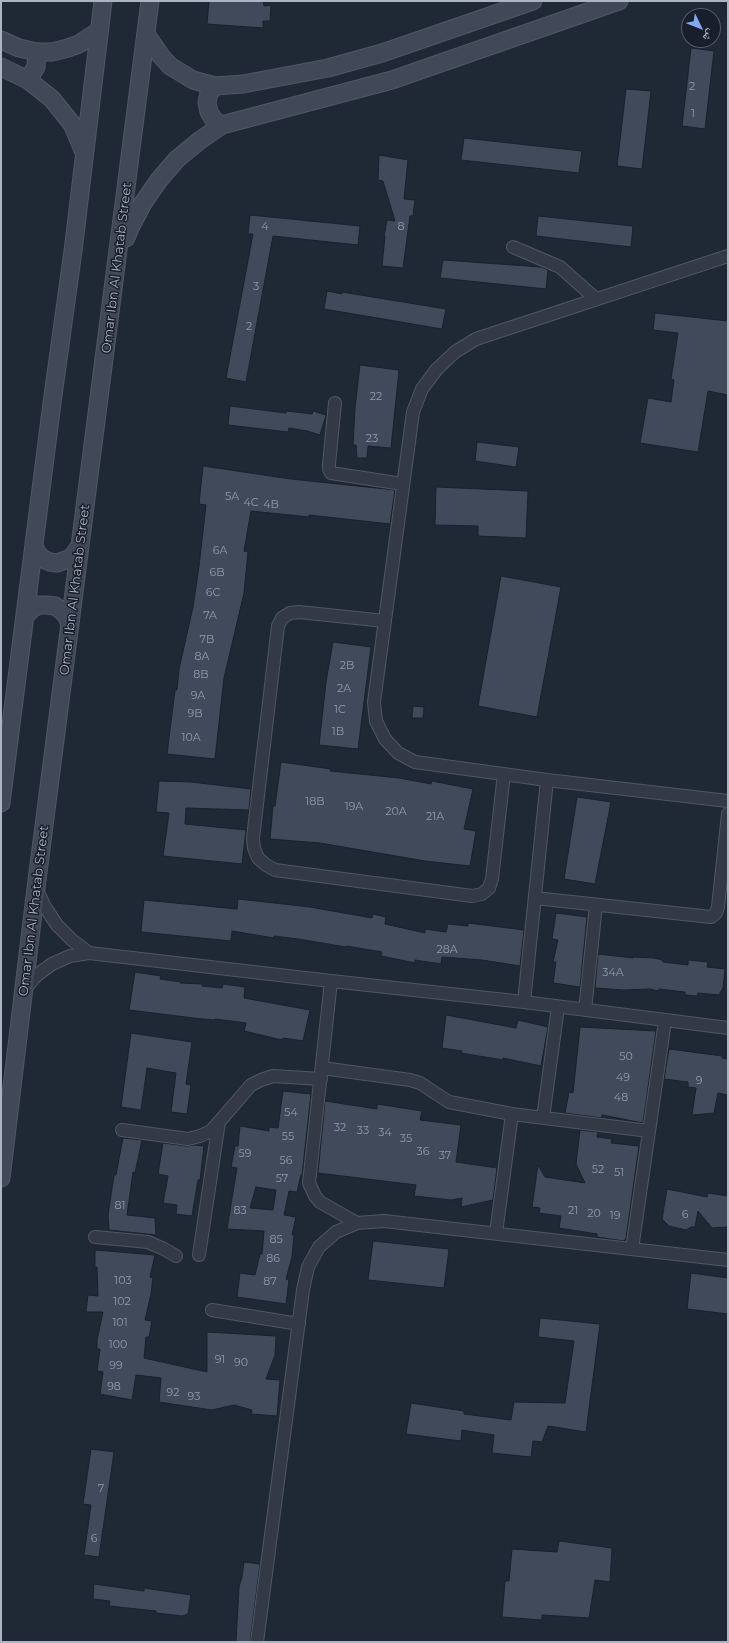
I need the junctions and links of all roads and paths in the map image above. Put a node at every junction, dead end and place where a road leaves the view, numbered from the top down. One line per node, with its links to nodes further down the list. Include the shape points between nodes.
1 (103, 1): 5 (street)
2 (150, 1): 6 (street, Omar Ibn Al Khatab Street)
3 (532, 1): 11 (street, via 382,53 328,68 243,84)
4 (619, 1): 12 (street, via 392,80)
5 (99, 31): 8 (street, via 68,48); 13 (street)
6 (146, 34): 11 (street, via 152,46 170,66 193,80); 16 (street, Omar Ibn Al Khatab Street)
7 (2, 37): 8 (street, via 19,48)
8 (37, 52): 10 (street, via 36,67)
9 (1, 66): 10 (street)
10 (28, 80): 13 (street, via 52,99 62,111 77,134)
11 (215, 86): 12 (street, via 209,93 207,103 214,120)
12 (222, 126): 16 (street, via 183,154 159,180 130,228)
13 (85, 154): 21 (street)
14 (513, 247): 17 (street, via 560,267)
15 (728, 256): 17 (street)
16 (117, 267): 20 (street, Omar Ibn Al Khatab Street)
17 (596, 299): 19 (street, via 476,339 455,352 436,369 422,389 413,412)
18 (335, 403): 19 (street, via 329,464 331,473)
19 (403, 484): 23 (street)
20 (80, 546): 21 (street, via 71,558 58,563 43,559); 24 (street, Omar Ibn Al Khatab Street)
21 (34, 547): 22 (street)
22 (26, 615): 24 (street, via 39,606 55,606 67,617); 28 (street)
23 (385, 622): 25 (street, via 374,702 376,721 384,738 398,753 415,762); 25 (street, via 299,612 290,613 282,618 278,626 253,838 258,858 275,870 472,896 482,894 489,888 492,879)
24 (70, 624): 30 (street, Omar Ibn Al Khatab Street)
25 (504, 774): 26 (street)
26 (547, 780): 27 (street); 31 (street)
27 (728, 801)
28 (1, 803)
29 (728, 814): 32 (street, via 718,907 711,917)
30 (36, 888): 33 (street, via 57,925); 35 (street, Omar Ibn Al Khatab Street)
31 (534, 898): 32 (street); 36 (street)
32 (596, 905): 38 (street)
33 (89, 953): 34 (street); 35 (street, via 70,956 52,964 37,975)
34 (331, 981): 36 (street); 41 (street)
35 (24, 990): 47 (street, Omar Ibn Al Khatab Street)
36 (524, 1002): 37 (street)
37 (558, 1006): 38 (street); 43 (street)
38 (585, 1010): 39 (street)
39 (665, 1021): 40 (street); 46 (street)
40 (728, 1028)
41 (321, 1074): 42 (street, via 410,1080 420,1083 449,1102); 44 (street, via 273,1076 251,1085); 48 (street, via 310,1183 320,1202)
42 (512, 1114): 43 (street); 49 (street)
43 (543, 1118): 46 (street)
44 (219, 1122): 45 (street, via 205,1133 188,1139); 52 (street)
45 (122, 1130)
46 (649, 1131): 51 (street)
47 (1, 1178)
48 (357, 1223): 49 (street, via 384,1220); 56 (street, via 336,1232 319,1247 308,1267)
49 (496, 1233): 51 (street)
50 (95, 1238): 53 (street, via 148,1242)
51 (632, 1249): 54 (street)
52 (199, 1255)
53 (176, 1256)
54 (728, 1260)
55 (212, 1310): 56 (street)
56 (299, 1324): 57 (street)
57 (257, 1642)

